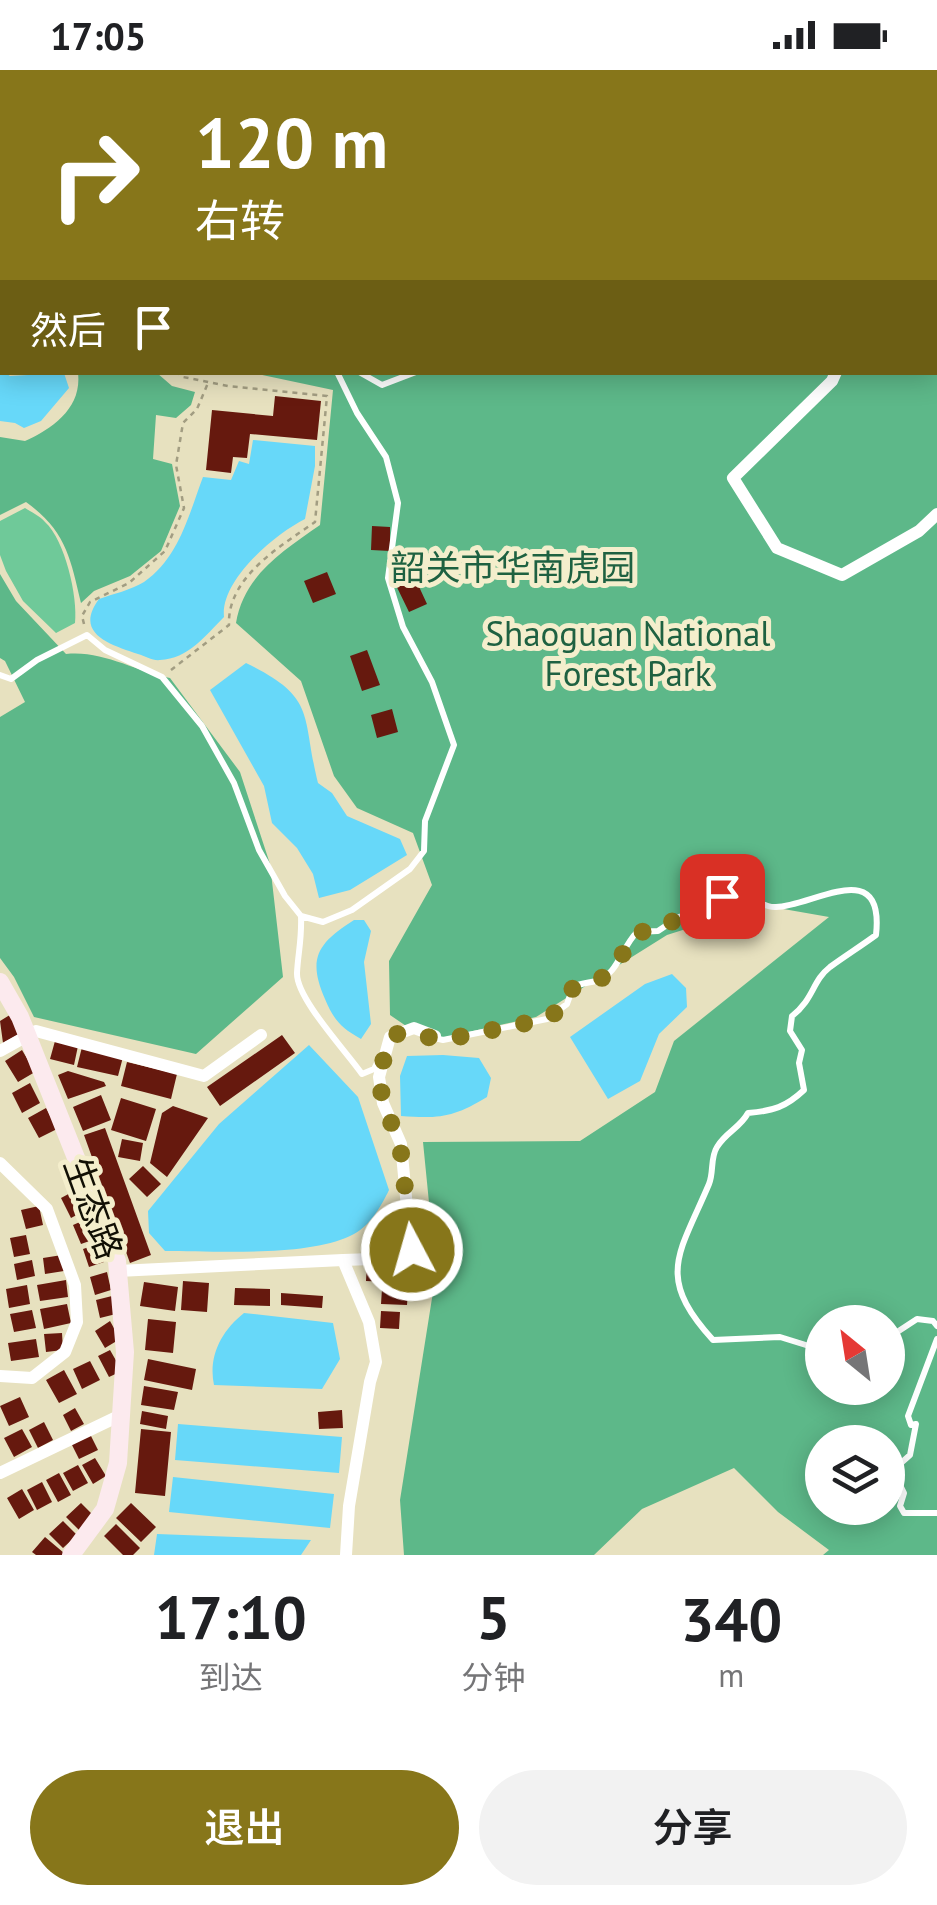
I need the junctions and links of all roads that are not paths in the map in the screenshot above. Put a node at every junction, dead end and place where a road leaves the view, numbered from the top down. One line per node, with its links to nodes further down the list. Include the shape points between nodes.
1 (339, 375): 7 (lane, via 386,457 398,503 388,578 454,745 425,821 424,851 410,869 338,916 323,922)
2 (364, 375): 3 (lane, via 382,385)
3 (408, 375)
4 (835, 375): 5 (street, via 733,478 777,548 842,575)
5 (937, 514)
6 (0, 675): 7 (lane, via 11,678 87,635 162,677 202,726 234,783 259,850)
7 (301, 916): 9 (lane, via 296,975 305,1001 362,1074 374,1068 384,1037)
8 (0, 982): 11 (street, 生态路)
9 (402, 1032): 12 (street, via 414,1028); 15 (street, via 390,1037 379,1076 400,1144 412,1250 402,1258); 20 (lane, via 443,1040 546,1019 568,1004 573,987 611,972 636,932 658,931 679,917 713,910 722,896 748,896 778,907 844,888 870,899 878,915 876,935 830,967 808,1004 792,1016 804,1090 775,1110 748,1113 721,1140 675,1274 681,1297 713,1340 780,1336)
10 (260, 1035): 11 (street, via 204,1076 36,1031)
11 (28, 1036): 13 (street); 16 (street, 生态路)
12 (435, 1036)
13 (0, 1051)
14 (0, 1163): 21 (street, via 47,1209 75,1285 77,1322 65,1352 32,1378)
15 (343, 1260): 16 (street); 26 (street, via 376,1347)
16 (118, 1271): 22 (street, 生态路, via 125,1352)
17 (905, 1324): 18 (lane, via 917,1318)
18 (937, 1326)
19 (937, 1339): 24 (lane, via 908,1416 916,1424 910,1455 896,1477 904,1513)
20 (805, 1344)
21 (0, 1376)
22 (121, 1415): 23 (street); 25 (street, 生态路, via 106,1509)
23 (0, 1472)
24 (937, 1513)
25 (71, 1555)
26 (346, 1555)

